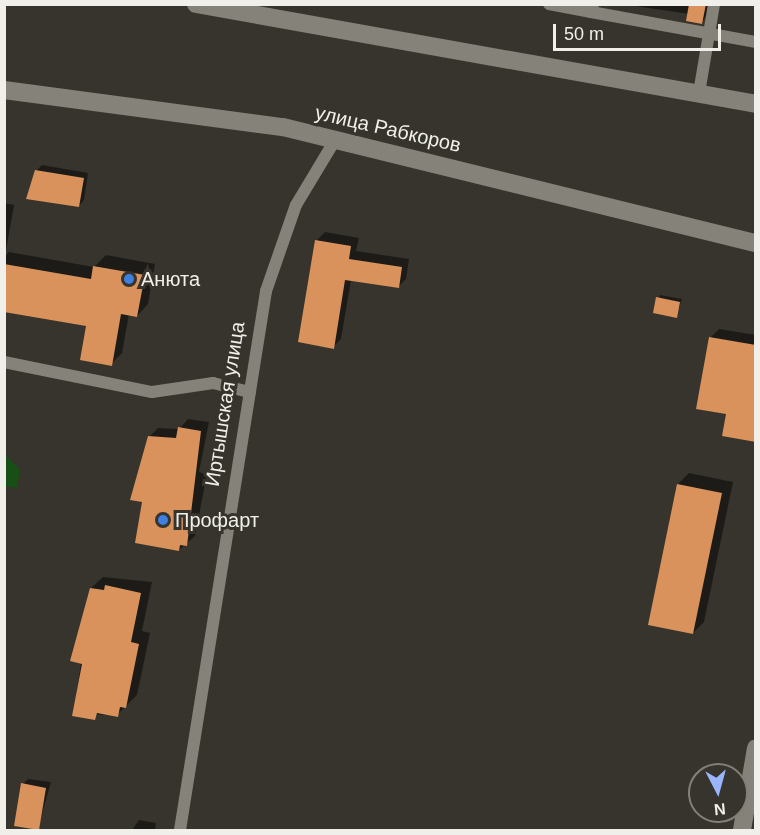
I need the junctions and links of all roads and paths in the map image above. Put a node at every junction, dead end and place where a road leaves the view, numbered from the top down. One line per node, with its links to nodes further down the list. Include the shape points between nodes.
1 (196, 4): 5 (street)
2 (549, 4): 4 (lane)
3 (714, 4): 6 (lane)
4 (592, 8): 6 (lane)
5 (301, 13): 9 (street)
6 (711, 36): 7 (lane); 9 (lane)
7 (756, 42)
8 (4, 90): 11 (street, улица Рабкоров, via 283,127)
9 (699, 93): 10 (street)
10 (756, 104)
11 (335, 140): 12 (street, улица Рабкоров); 14 (lane, Иртышская улица, via 296,205 266,291)
12 (756, 243)
13 (4, 362): 14 (lane, via 152,392 213,383)
14 (250, 392): 16 (lane, Иртышская улица)
15 (756, 748): 17 (street)
16 (180, 831)
17 (742, 831)

